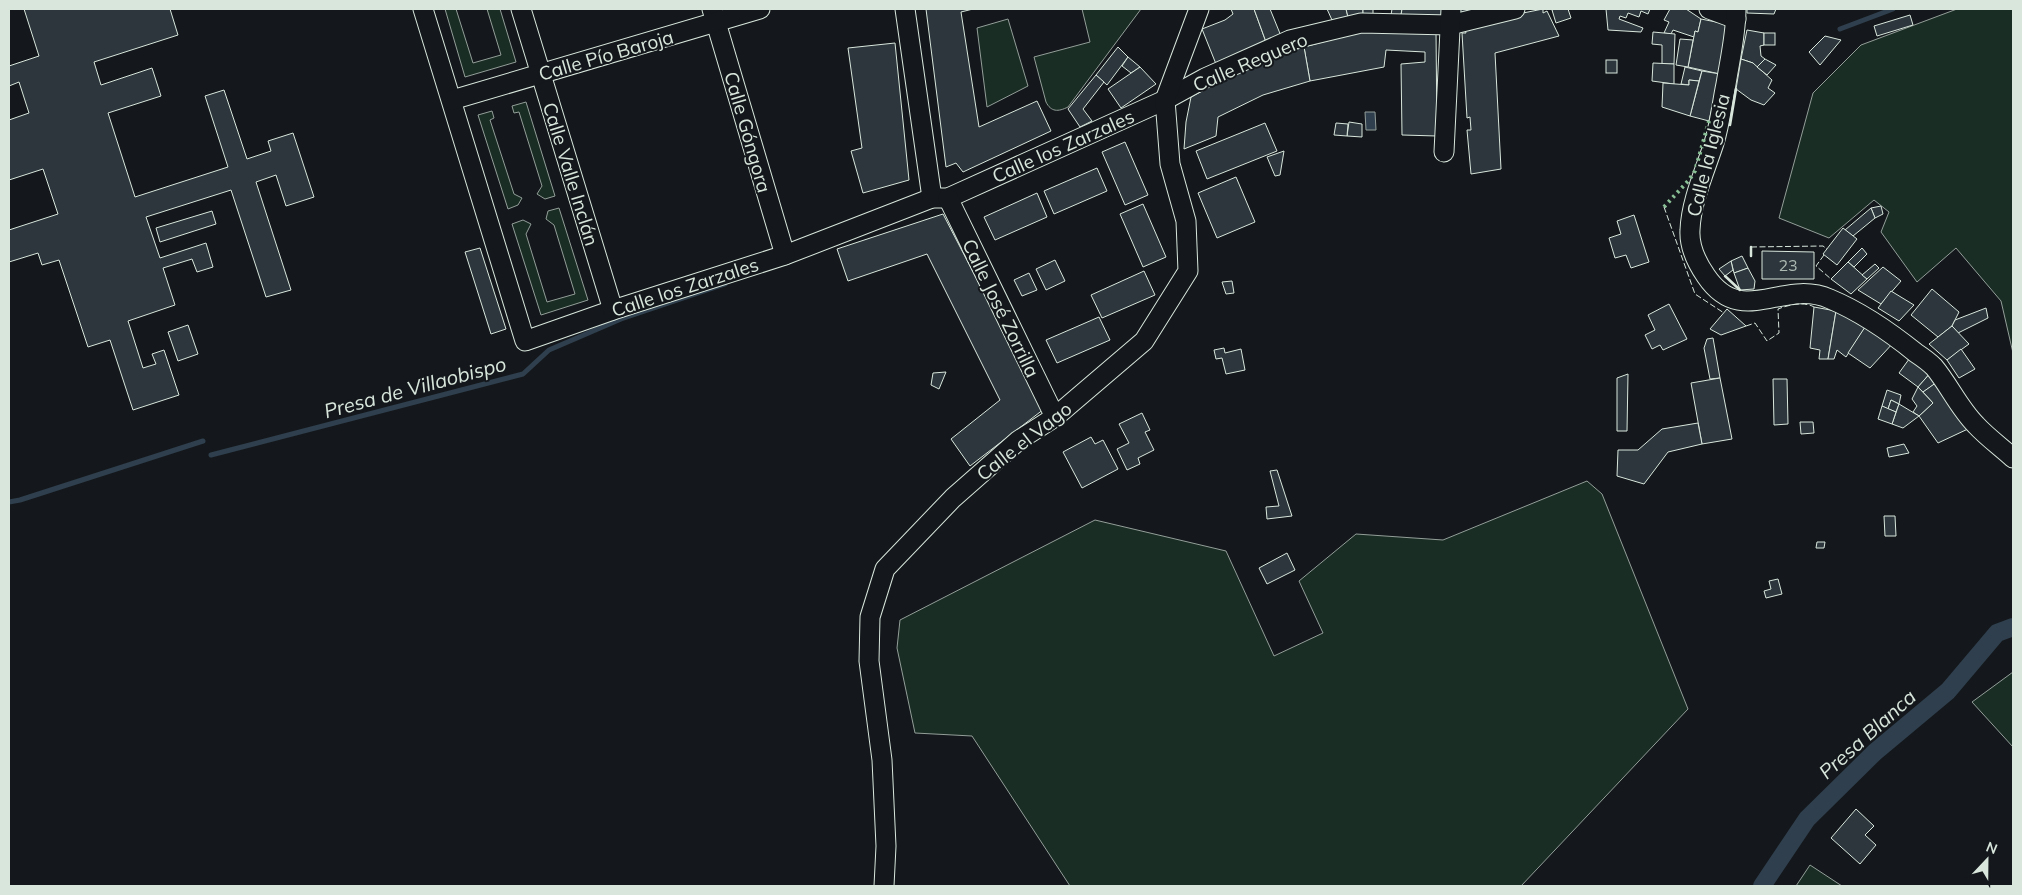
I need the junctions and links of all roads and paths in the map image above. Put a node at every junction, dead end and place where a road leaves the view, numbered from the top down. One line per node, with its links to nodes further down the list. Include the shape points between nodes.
1 (423, 9): 12 (street, Calle los Zarzales)
2 (521, 9): 11 (street, Calle Valle Inclán)
3 (760, 9): 9 (street, Calle Pío Baroja)
4 (905, 9): 15 (street, Calle José Zorrilla)
5 (1200, 9): 13 (street, Calle el Vago)
6 (1515, 9): 10 (street, Calle Reguero)
7 (1709, 9): 8 (street)
8 (1736, 14): 19 (street, Calle la Iglesia, via 1718,126 1692,211 1690,232 1700,268 1714,289 1727,298 1742,302 1808,293 1828,298 1868,318 1933,366 1975,425)
9 (714, 16): 11 (street, Calle Pío Baroja); 16 (street, Calle Góngora)
10 (1450, 17): 13 (street, Calle Reguero, via 1361,23 1290,40 1205,78); 14 (street)
11 (540, 74): 12 (street, Calle Pío Baroja); 17 (street, Calle Valle Inclán)
12 (452, 100): 17 (street, Calle los Zarzales, via 525,341)
13 (1165, 100): 15 (street, Calle los Zarzales); 18 (street, Calle el Vago, via 1170,164 1186,221 1188,271 1144,341)
14 (1444, 152)
15 (940, 198): 16 (street, Calle los Zarzales); 18 (street, Calle José Zorrilla)
16 (785, 255): 17 (street, Calle los Zarzales)
17 (613, 310)
18 (1055, 417): 20 (street, Calle el Vago, via 1019,440 953,498 885,569 870,617 869,661 882,760 886,846)
19 (2010, 450)
20 (884, 886)

